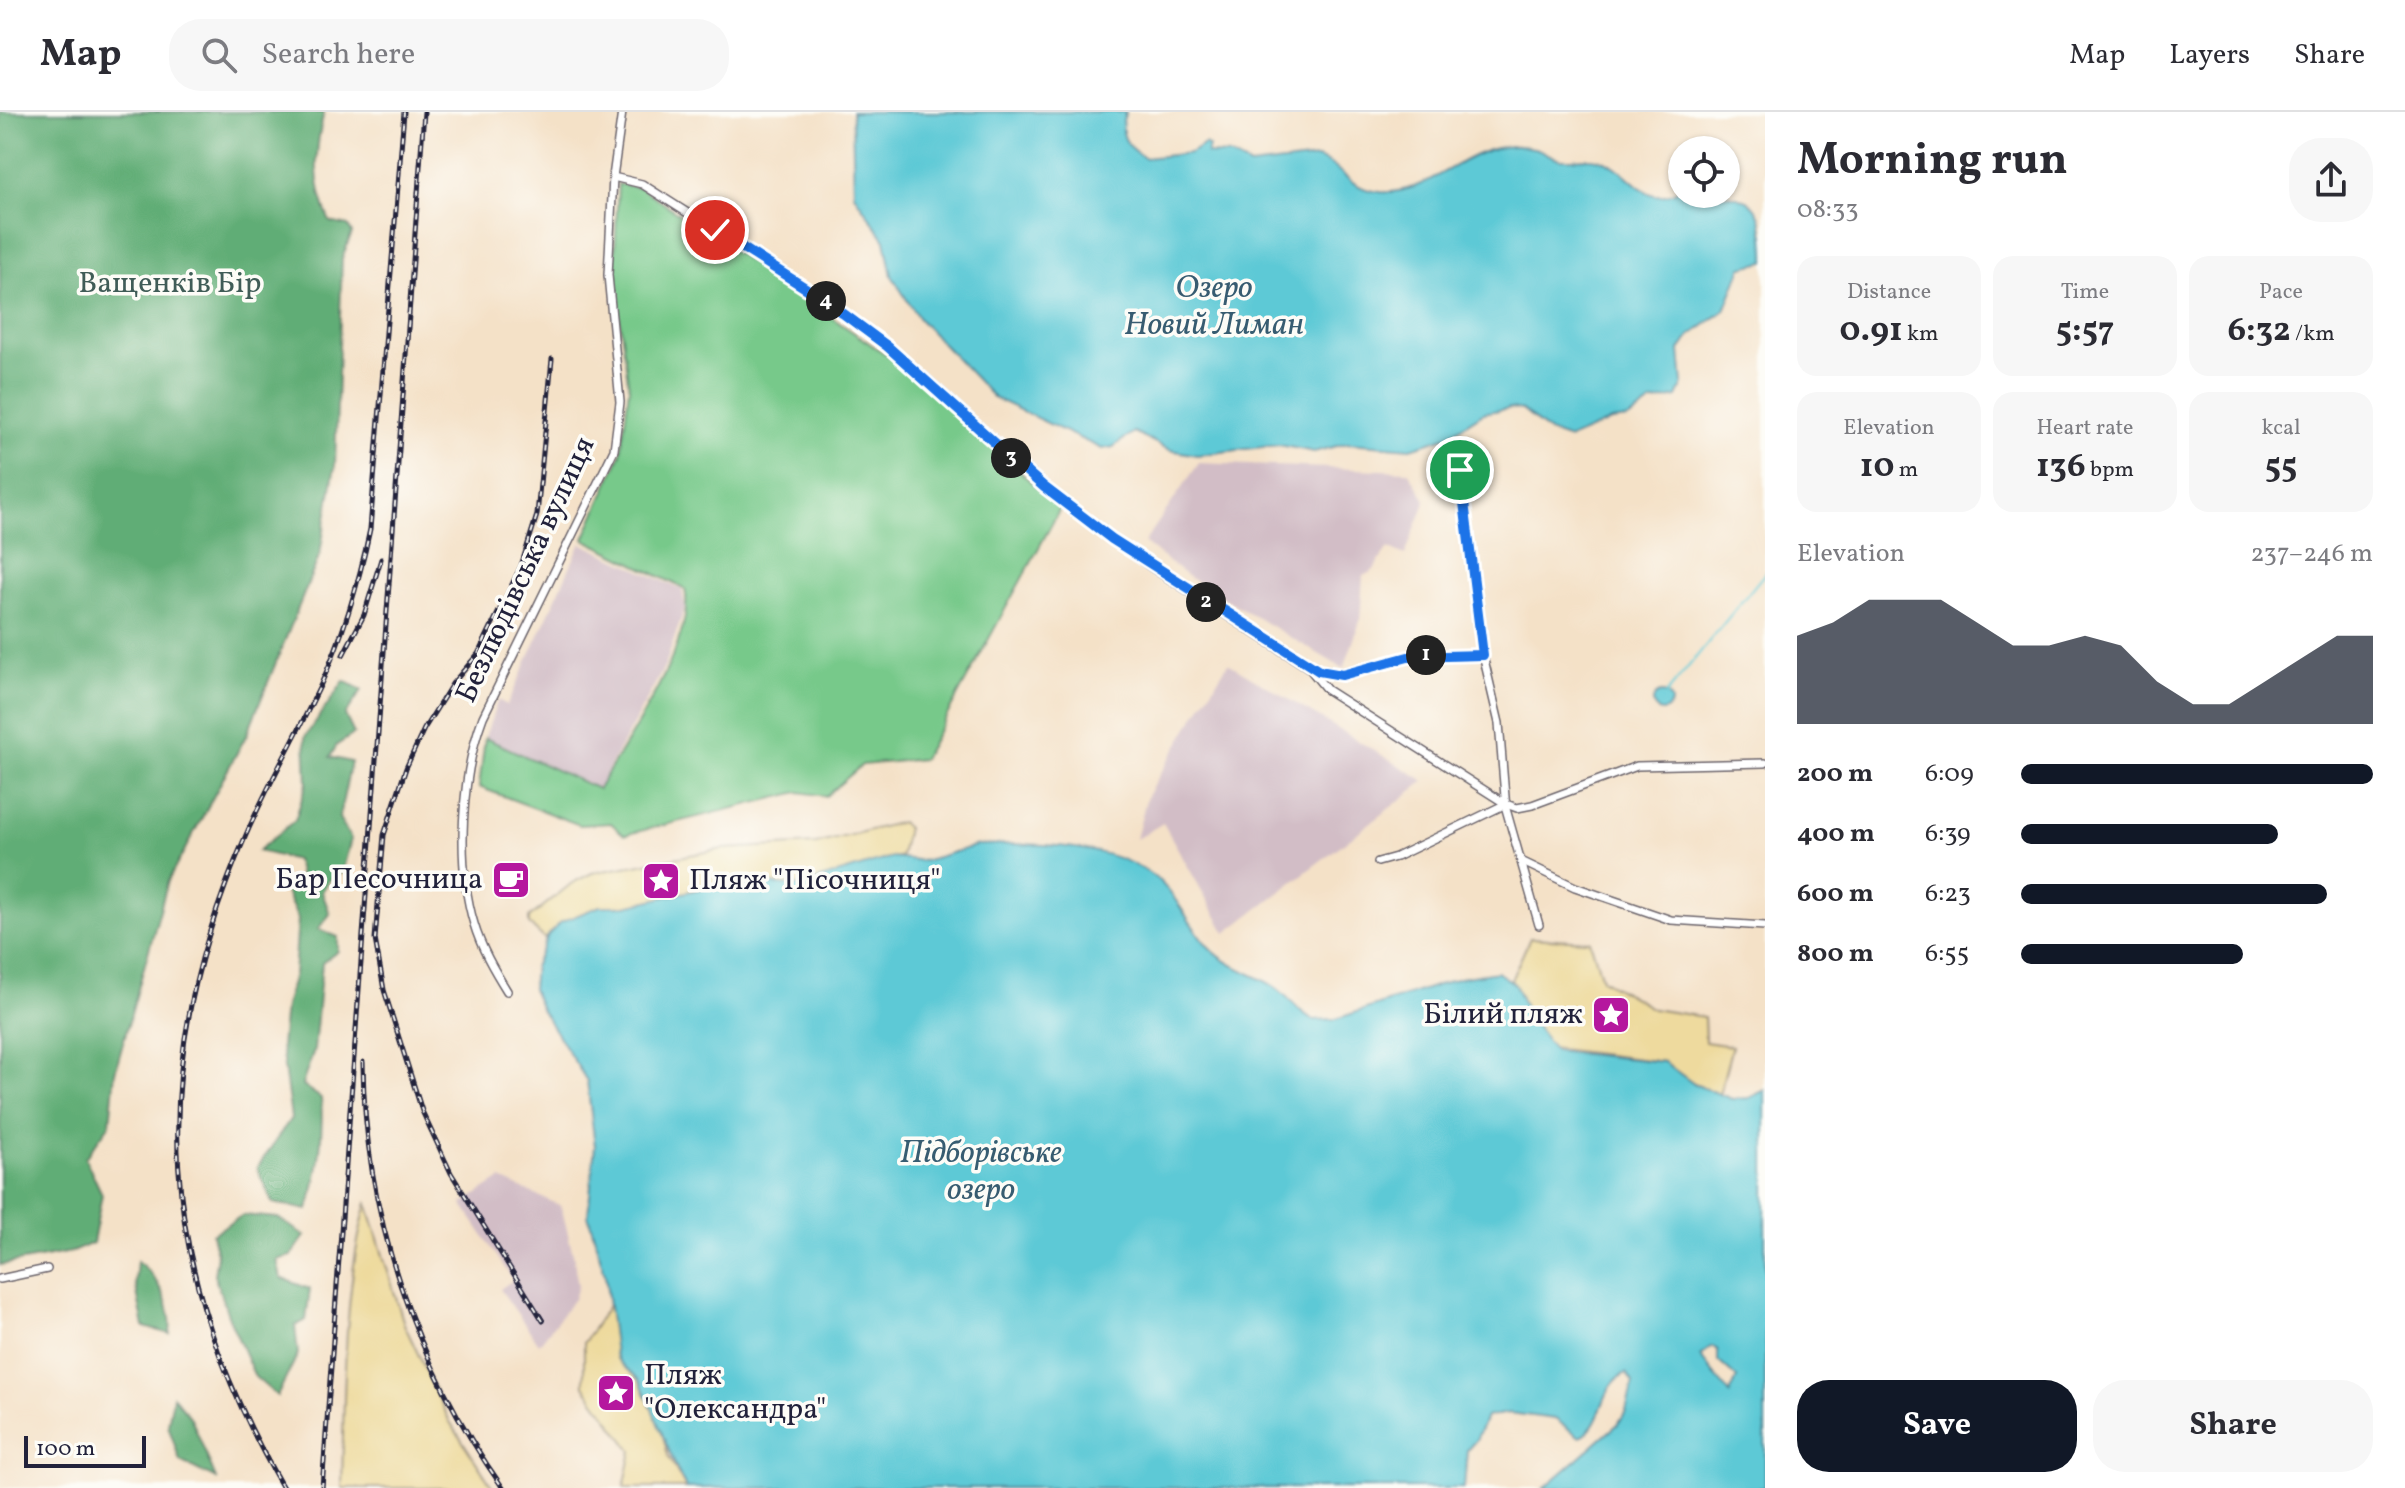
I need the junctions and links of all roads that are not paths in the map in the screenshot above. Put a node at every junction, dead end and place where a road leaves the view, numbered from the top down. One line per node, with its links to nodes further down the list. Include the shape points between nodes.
1 (622, 112): 2 (street, Безлюдівська вулиця)
2 (613, 177): 5 (street, via 642,184 836,307 928,380 1072,510); 12 (street, Безлюдівська вулиця, via 608,275 620,402 614,450 483,717 469,761 465,815 470,907 477,935)
3 (1460, 470): 4 (street)
4 (1483, 655): 5 (street, via 1408,657 1342,675); 7 (street, via 1500,729)
5 (1309, 668): 7 (street, via 1327,690)
6 (1765, 763): 7 (street, via 1642,765 1532,805)
7 (1506, 804): 8 (street); 9 (street)
8 (1378, 862)
9 (1523, 862): 10 (street); 11 (street, via 1575,887 1671,920)
10 (1539, 925)
11 (1765, 926)
12 (507, 991)
13 (47, 1269): 14 (street)
14 (0, 1279)

